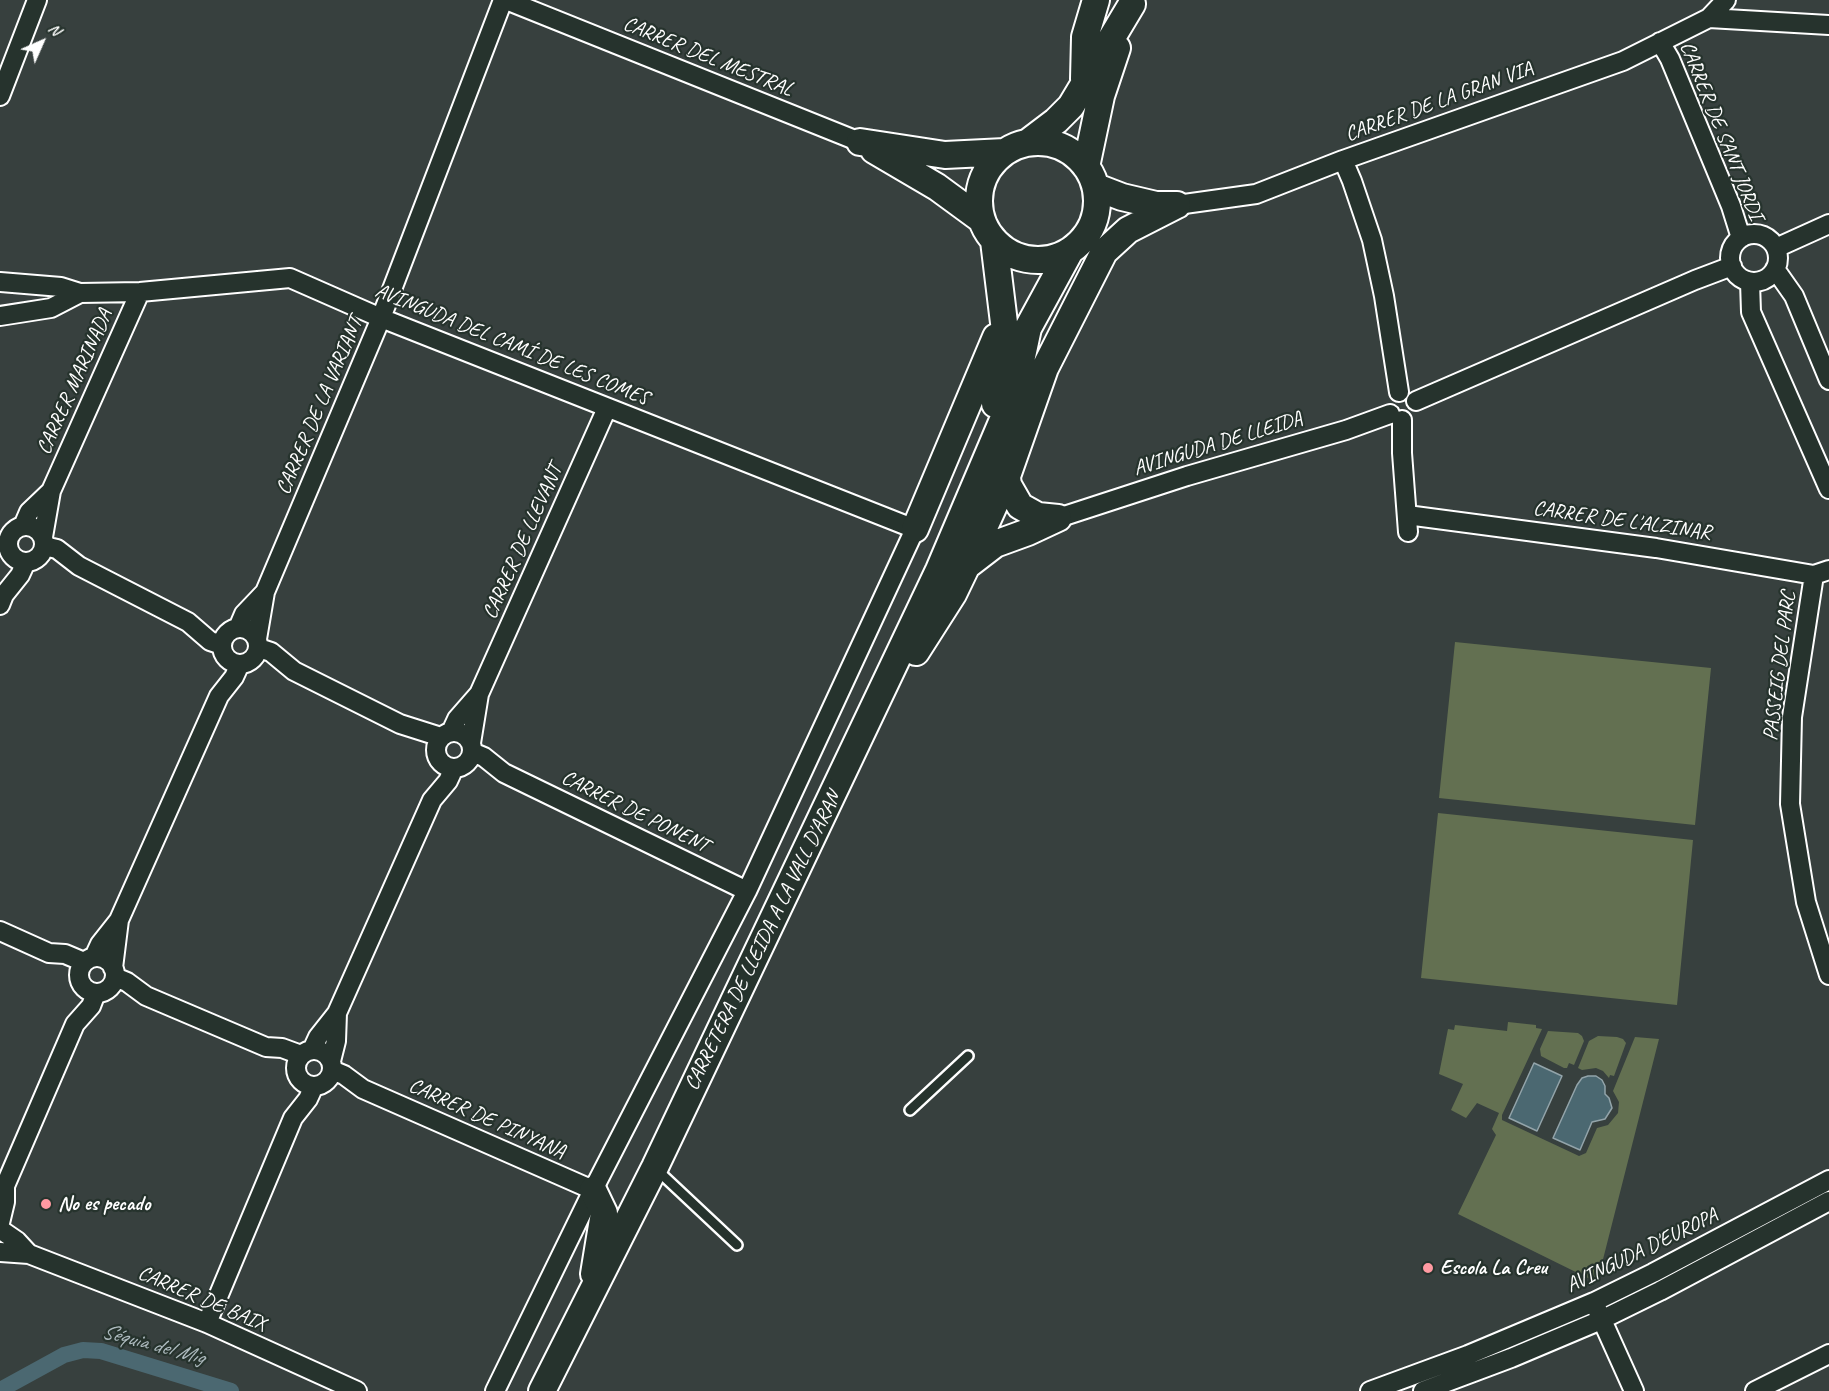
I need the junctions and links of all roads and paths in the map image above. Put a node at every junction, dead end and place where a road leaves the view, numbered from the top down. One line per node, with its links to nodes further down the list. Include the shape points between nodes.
1 (37, 0): 10 (street)
2 (505, 0): 11 (street, CARRER DEL MESTRAL); 30 (street, CARRER DE LA VARIANT)
3 (1096, 0): 9 (main road, via 1085,37)
4 (1726, 0): 6 (street)
5 (1133, 2): 9 (main road); 14 (main road, via 1101,96)
6 (1709, 18): 7 (street); 8 (street, CARRER DE LA GRAN VIA)
7 (1829, 25)
8 (1660, 42): 13 (street, CARRER DE LA GRAN VIA, via 1623,61); 19 (street, CARRER DE SANT JORDI, via 1670,58)
9 (1084, 82): 12 (main road, via 1071,106 1056,121)
10 (0, 96)
11 (860, 142): 12 (main road, via 945,155); 17 (main road, via 937,187)
12 (1016, 147): 14 (main road, via 1044,142 1060,146 1075,155); 17 (main road, via 991,165 982,182 979,201)
13 (1343, 160): 15 (street, CARRER DE LA GRAN VIA, via 1256,194); 33 (street, via 1372,240)
14 (1091, 177): 15 (main road, via 1122,197); 18 (main road, via 1097,208)
15 (1166, 205): 18 (main road, via 1122,216); 38 (main road, via 1128,230 1104,252 1045,368)
16 (1829, 224): 20 (street)
17 (988, 230): 21 (main road, via 1007,252 1030,260 1047,260); 29 (main road)
18 (1091, 230): 21 (main road)
19 (1741, 238): 20 (street, via 1764,237); 22 (street, via 1731,251)
20 (1776, 248): 23 (street)
21 (1070, 251): 34 (main road, via 1028,328)
22 (1732, 266): 25 (street); 35 (street)
23 (1775, 269): 25 (street, via 1765,279); 31 (street)
24 (0, 282): 27 (street, AVINGUDA DEL CAMÍ DE LES COMES, via 61,287)
25 (1750, 282): 40 (street, via 1751,312)
26 (140, 292): 27 (street, AVINGUDA DEL CAMÍ DE LES COMES); 30 (street, AVINGUDA DEL CAMÍ DE LES COMES, via 290,278); 41 (street, CARRER MARINADA)
27 (80, 293): 28 (street, AVINGUDA DEL CAMÍ DE LES COMES, via 51,308)
28 (0, 316)
29 (1004, 317): 39 (main road, via 1004,347 996,396); 43 (main road)
30 (381, 318): 36 (street, AVINGUDA DEL CAMÍ DE LES COMES); 48 (street, CARRER DE LA VARIANT)
31 (1823, 349): 32 (street)
32 (1829, 380)
33 (1399, 392): 35 (street); 37 (street, via 1389,401)
34 (1014, 394): 38 (main road); 39 (main road)
35 (1416, 401): 37 (street, via 1414,415)
36 (607, 408): 43 (street, AVINGUDA DEL CAMÍ DE LES COMES); 52 (street, CARRER DE LLEVANT)
37 (1396, 417): 42 (street, AVINGUDA DE LLEIDA, via 1187,476); 47 (street, CARRER DE L'ALZINAR, via 1408,523 1656,548)
38 (1006, 479): 42 (main road, via 1015,501 1025,510); 46 (main road)
39 (976, 487): 55 (main road, CARRETERA DE LLEIDA A LA VALL D'ARAN)
40 (1829, 489)
41 (51, 491): 44 (street, CARRER MARINADA); 45 (street, CARRER MARINADA)
42 (1058, 518): 46 (main road, via 995,544)
43 (915, 529): 58 (street)
44 (9, 536): 45 (street, via 16,559); 45 (street, via 35,528); 49 (street, CARRER MARINADA)
45 (37, 551): 49 (street, CARRER MARINADA); 50 (street, via 50,564 79,566 188,622 209,625)
46 (967, 565): 55 (main road)
47 (1822, 572): 62 (street, PASSEIG DEL PARC, via 1792,717 1790,804 1806,902)
48 (265, 592): 50 (street, CARRER DE LA VARIANT, via 244,614); 51 (street, CARRER DE LA VARIANT)
49 (2, 600)
50 (228, 640): 51 (street, via 231,661); 51 (street, via 249,630); 53 (street, CARRER DE LA VARIANT)
51 (251, 653): 53 (street, CARRER DE LA VARIANT); 54 (street)
52 (479, 694): 54 (street, CARRER DE LLEVANT); 56 (street, CARRER DE LLEVANT)
53 (219, 696): 59 (street, CARRER DE LA VARIANT)
54 (441, 744): 56 (street, via 444,765); 56 (street, via 463,734); 57 (street, CARRER DE LLEVANT)
55 (855, 747): 71 (main road, CARRETERA DE LLEIDA A LA VALL D'ARAN)
56 (465, 757): 57 (street, CARRER DE LLEVANT); 58 (street, CARRER DE PONENT, via 478,770 504,773)
57 (432, 800): 64 (street, CARRER DE LLEVANT)
58 (747, 891): 74 (street)
59 (119, 920): 61 (street, CARRER DE LA VARIANT); 63 (street, CARRER DE LA VARIANT)
60 (0, 931): 61 (street, via 49,953 66,970)
61 (84, 969): 63 (street, via 87,990); 63 (street, via 105,959); 65 (street, CARRER DE LA VARIANT)
62 (1829, 975)
63 (108, 982): 65 (street, CARRER DE LA VARIANT); 67 (street, via 127,981 146,996 266,1047 282,1047)
64 (337, 1013): 67 (street, CARRER DE LLEVANT); 68 (street, CARRER DE LLEVANT, via 336,1041)
65 (75, 1024): 73 (street, CARRER DE LA VARIANT)
66 (968, 1056): 69 (lane)
67 (302, 1062): 68 (street, via 304,1083); 68 (street, via 323,1052); 70 (street, CARRER DE LLEVANT)
68 (325, 1075): 70 (street, CARRER DE LLEVANT); 74 (street, CARRER DE PINYANA, via 338,1089 363,1089)
69 (910, 1110)
70 (293, 1118): 83 (street, CARRER DE LLEVANT)
71 (655, 1167): 77 (lane); 80 (main road, CARRETERA DE LLEIDA A LA VALL D'ARAN)
72 (1829, 1180): 81 (street, AVINGUDA D'EUROPA)
73 (2, 1188): 76 (street, CARRER DE LA VARIANT, via 5,1202)
74 (593, 1190): 80 (main road, via 604,1213); 86 (street)
75 (1829, 1202): 82 (street, AVINGUDA D'EUROPA)
76 (0, 1231): 79 (street, CARRER DE BAIX)
77 (737, 1245)
78 (0, 1252): 79 (street, CARRER DE BAIX)
79 (29, 1254): 83 (street, CARRER DE BAIX)
80 (593, 1292): 87 (main road, CARRETERA DE LLEIDA A LA VALL D'ARAN)
81 (1594, 1302): 82 (street); 88 (street, AVINGUDA D'EUROPA)
82 (1601, 1320): 89 (street, AVINGUDA D'EUROPA); 90 (street)
83 (207, 1323): 85 (street, CARRER DE BAIX)
84 (1829, 1354): 91 (street)
85 (357, 1391)
86 (495, 1391)
87 (542, 1391)
88 (1370, 1391)
89 (1423, 1391)
90 (1634, 1391)
91 (1755, 1391)

